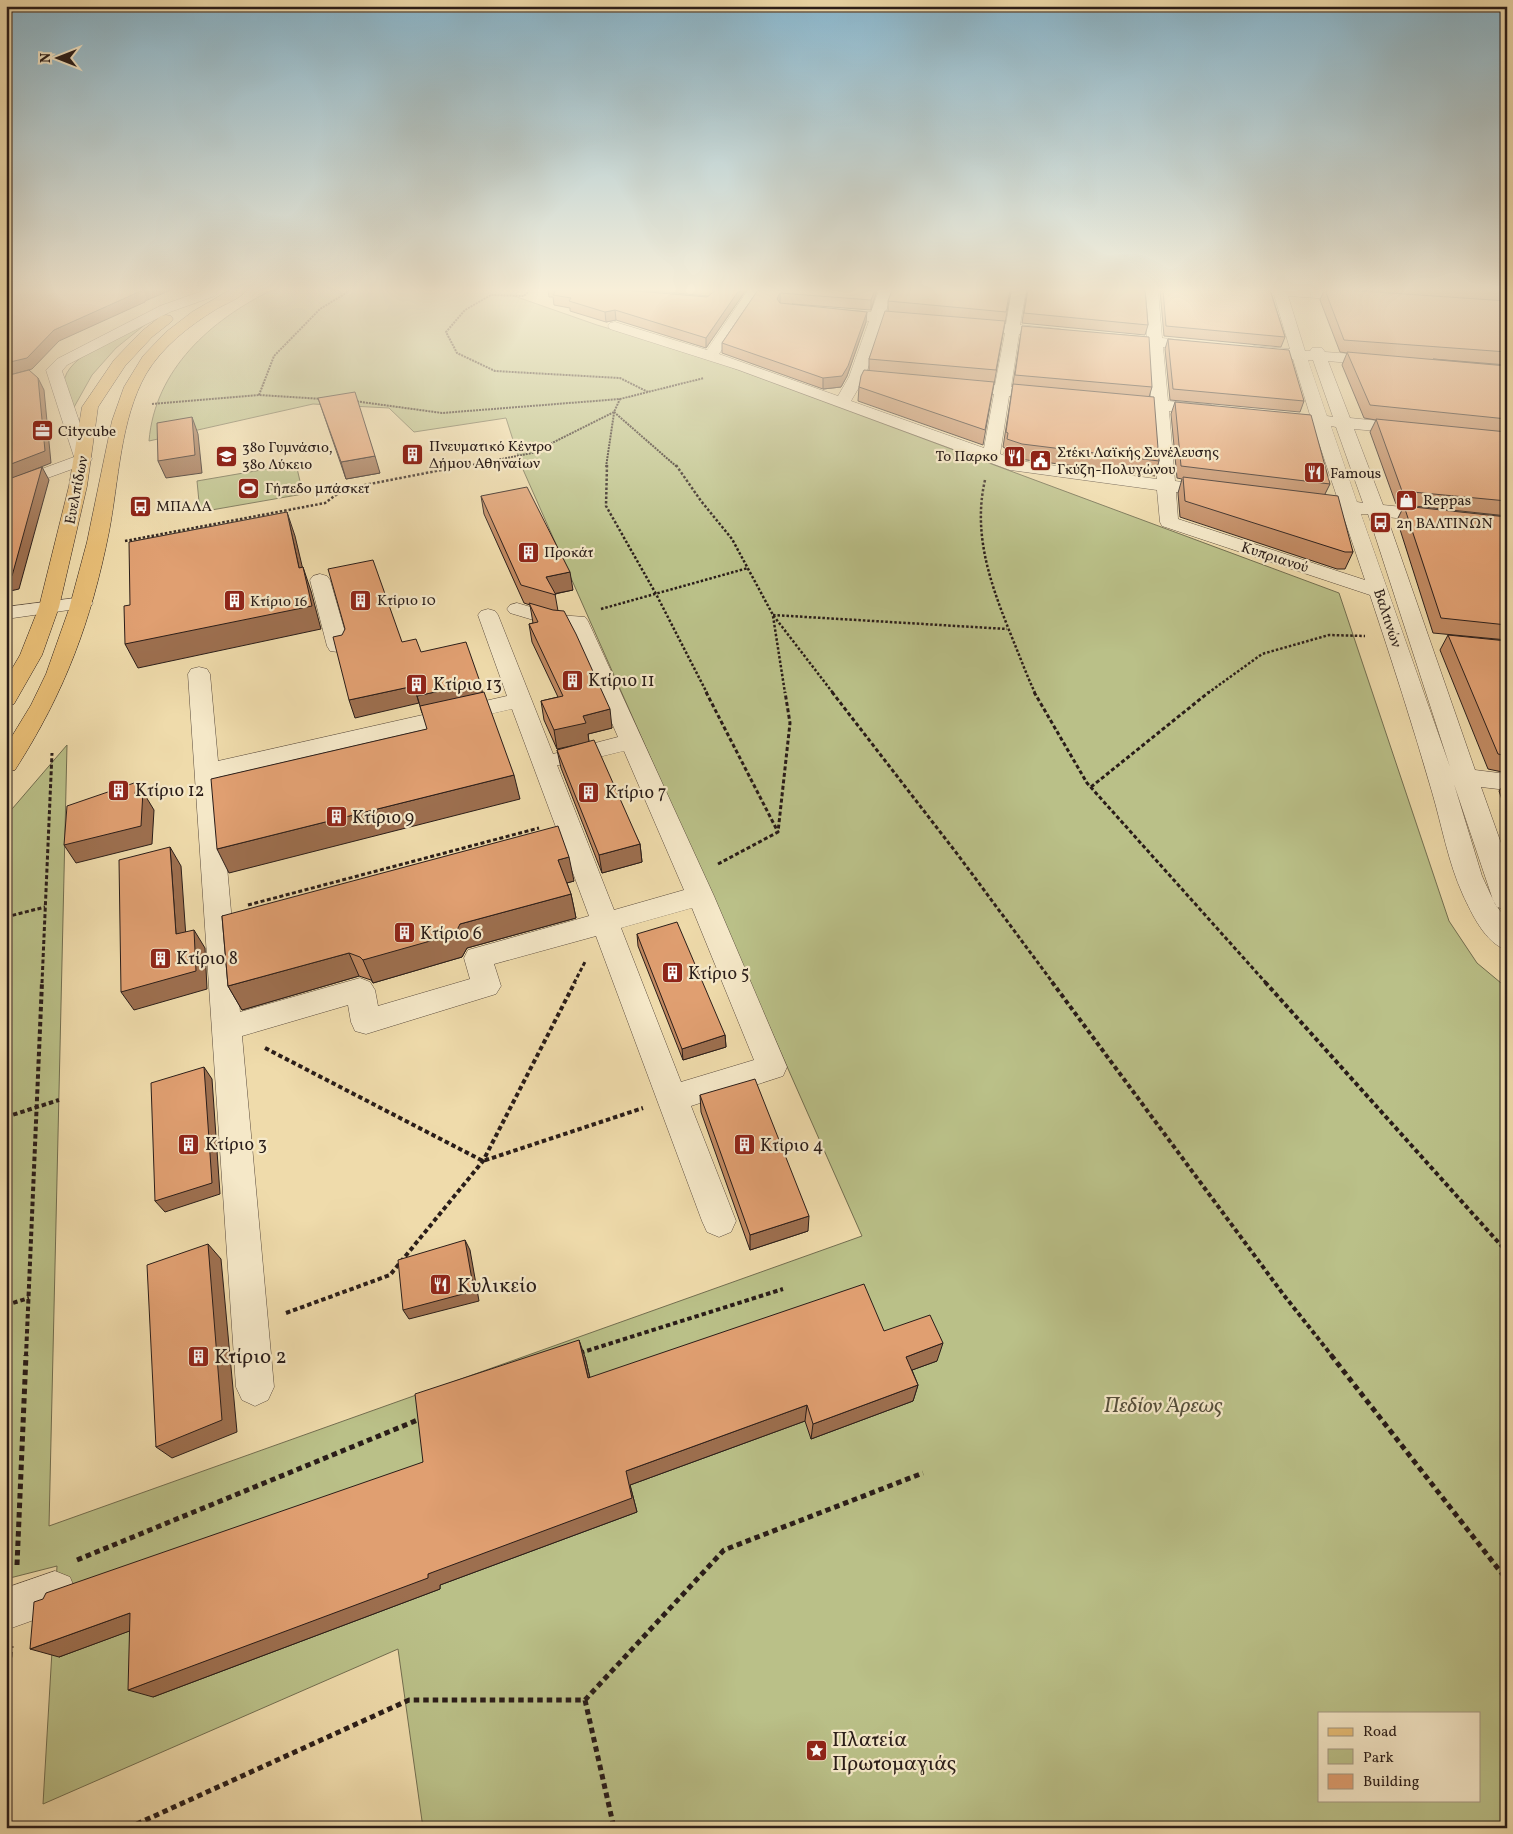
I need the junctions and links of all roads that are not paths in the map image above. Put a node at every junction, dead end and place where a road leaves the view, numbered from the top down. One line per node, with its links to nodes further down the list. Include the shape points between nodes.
1 (56, 376): 23 (street)
2 (109, 376): 23 (main road, Ευελπίδων, via 90,407)
3 (138, 376): 33 (main road, Ευελπίδων, via 124,406)
4 (769, 376): 15 (street)
5 (1006, 376): 12 (street)
6 (1158, 376): 16 (street)
7 (1314, 376): 19 (street, Βαλτινών)
8 (1322, 376): 20 (street, Βαλτινών)
9 (857, 377): 10 (street); 15 (street)
10 (876, 378)
11 (944, 385): 12 (street)
12 (1003, 390): 13 (street); 22 (street)
13 (1062, 396)
14 (1101, 400): 16 (street)
15 (843, 401): 22 (street)
16 (1160, 405): 17 (street); 24 (street)
17 (1226, 412)
18 (1292, 418): 19 (street)
19 (1320, 421): 20 (street); 28 (street, Βαλτινών)
20 (1343, 423): 21 (street); 29 (street, Βαλτινών)
21 (1430, 431)
22 (990, 458): 24 (street, via 1016,466)
23 (83, 459): 25 (street); 34 (main road, Ευελπίδων)
24 (1166, 486): 26 (street); 32 (street, Κυπριανού, via 1169,522)
25 (6, 488)
26 (1234, 494)
27 (1291, 500): 28 (street)
28 (1349, 507): 29 (street); 32 (street, Βαλτινών)
29 (1374, 510): 30 (street); 39 (street, Βαλτινών)
30 (1507, 524)
31 (320, 580): 40 (street)
32 (1380, 592): 38 (street, Βαλτινών)
33 (83, 603): 34 (street); 46 (main road, Ευελπίδων, via 44,703)
34 (49, 607): 36 (street); 42 (main road, Ευελπίδων, via 31,654)
35 (517, 609): 44 (street, via 557,621 578,620)
36 (6, 612)
37 (488, 615): 43 (street)
38 (1394, 636): 39 (street); 48 (street, Βαλτινών)
39 (1429, 640): 49 (street, Βαλτινών)
40 (338, 646)
41 (199, 674): 47 (street)
42 (6, 698)
43 (520, 700): 45 (street); 47 (street)
44 (631, 741): 45 (street); 51 (street)
45 (544, 762): 53 (street)
46 (6, 764)
47 (207, 772): 55 (street)
48 (1439, 774): 49 (street); 54 (street, Βαλτινών, via 1477,898 1490,922)
49 (1466, 777): 50 (street); 52 (street, Βαλτινών)
50 (1507, 782)
51 (700, 896): 53 (street); 56 (street, via 772,1067)
52 (1507, 900)
53 (605, 922): 55 (street, via 478,958 486,986 366,1022 360,990); 56 (street)
54 (1507, 940)
55 (227, 1028): 58 (street)
56 (672, 1098): 57 (street)
57 (719, 1221)
58 (256, 1387)
59 (63, 1578): 60 (street)
60 (11, 1592)

